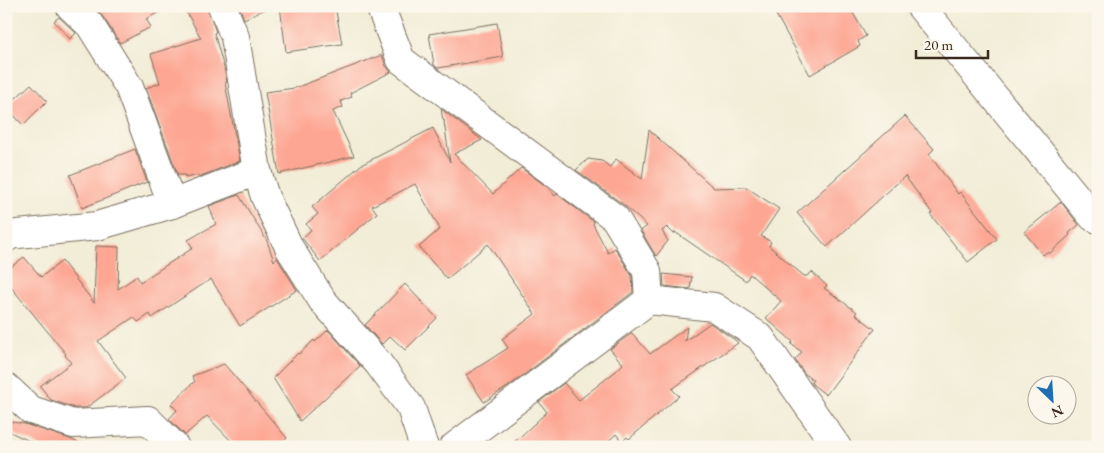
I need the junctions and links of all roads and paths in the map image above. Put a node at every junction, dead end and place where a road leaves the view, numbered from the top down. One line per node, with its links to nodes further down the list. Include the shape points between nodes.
1 (13, 6): 6 (path)
2 (70, 6): 8 (street, via 90,24 129,87)
3 (222, 6): 7 (street, via 235,37)
4 (380, 6): 11 (street, via 400,60 615,218 647,271)
5 (920, 6): 9 (street, via 1093,217)
6 (6, 15)
7 (257, 171): 8 (street); 14 (street, via 264,197 290,249 322,300 378,363 412,408)
8 (172, 204): 10 (street, via 97,226 8,235)
9 (1098, 219)
10 (6, 238)
11 (649, 300): 15 (street); 16 (street, via 714,307 760,337)
12 (6, 387): 13 (street, via 31,410 73,424 148,420)
13 (175, 447)
14 (424, 447)
15 (454, 447)
16 (837, 447)

